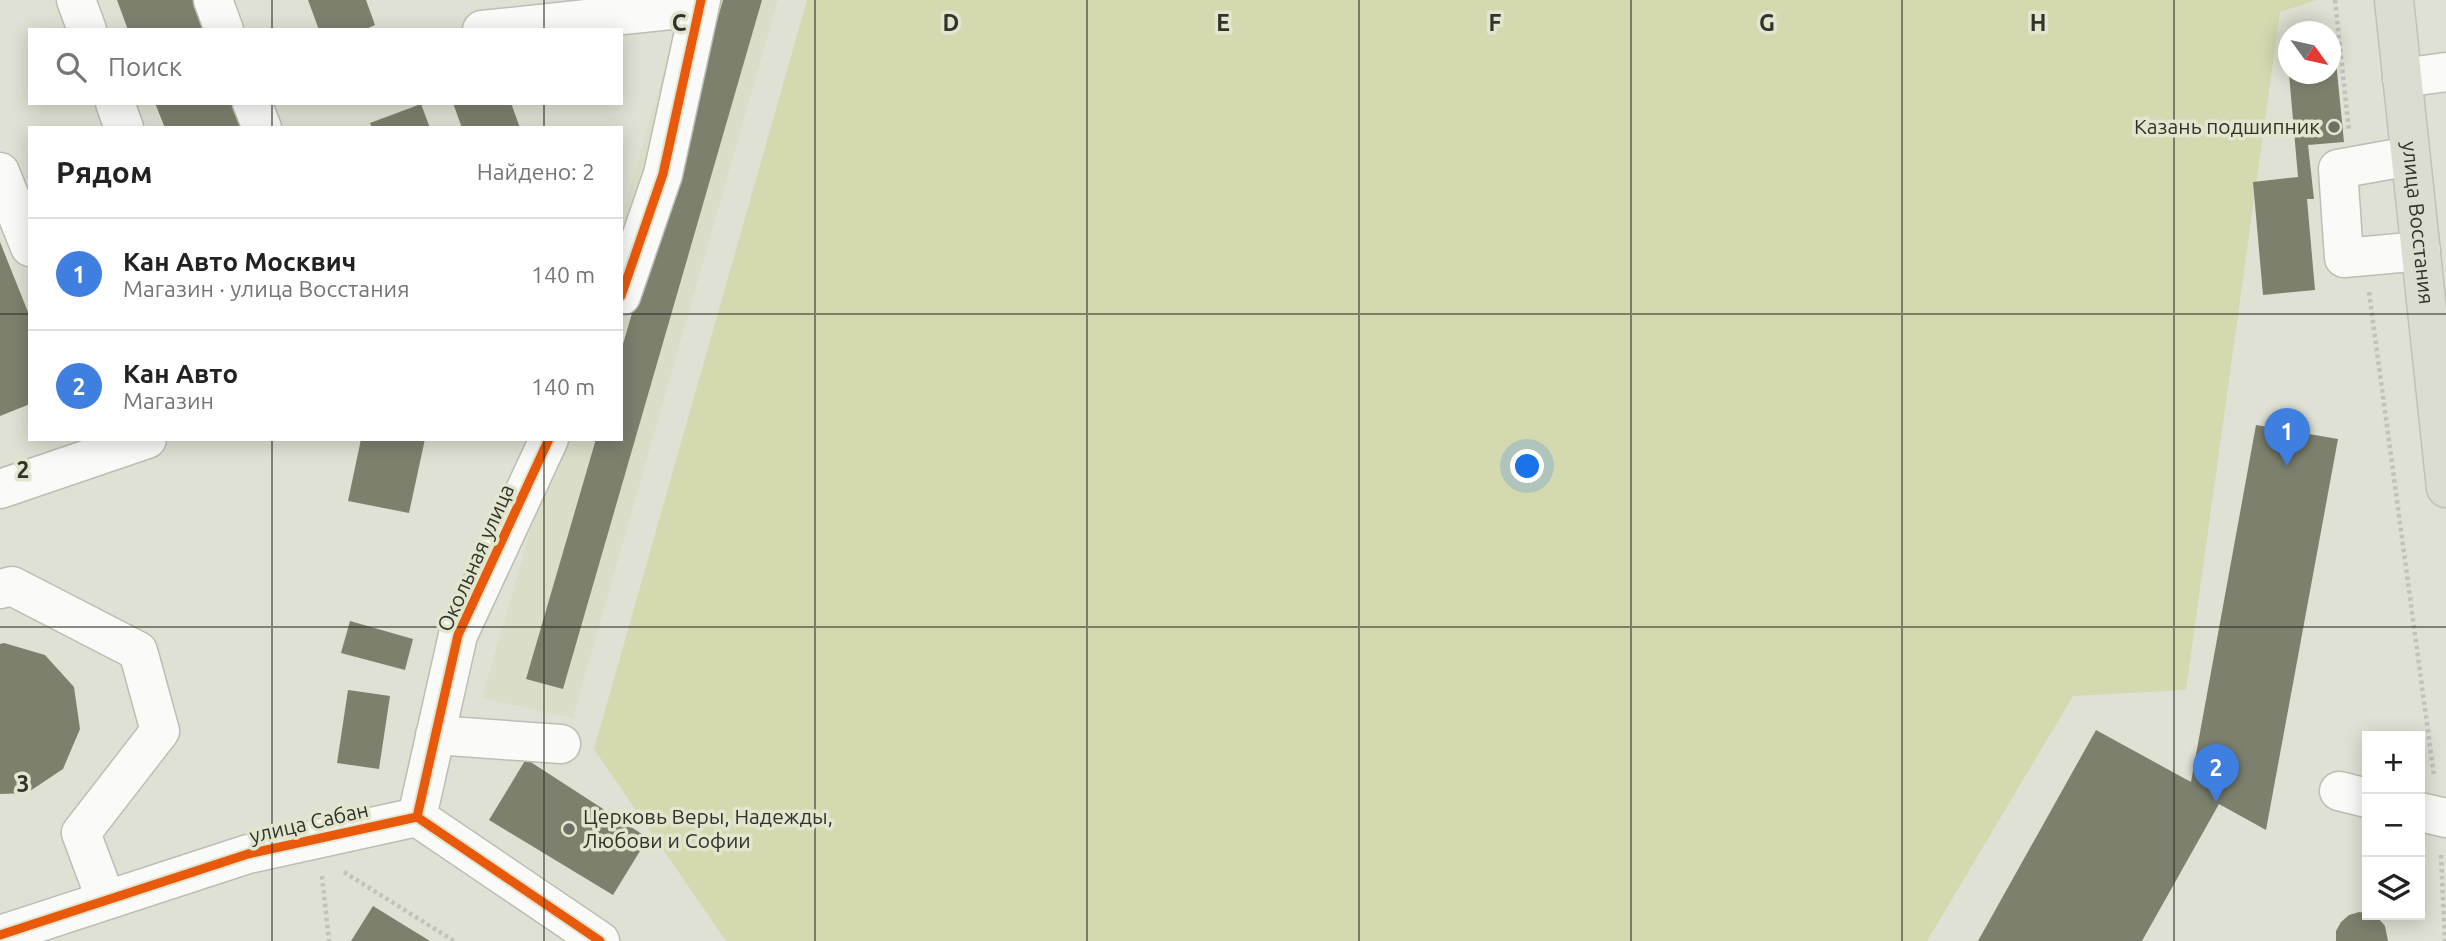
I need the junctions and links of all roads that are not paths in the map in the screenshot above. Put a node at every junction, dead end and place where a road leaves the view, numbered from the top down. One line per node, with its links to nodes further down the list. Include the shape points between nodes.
1 (76, 0): 5 (street)
2 (213, 0): 6 (street)
3 (2394, 0): 9 (main road, улица Восстания)
4 (700, 4): 7 (street); 16 (street, via 663,174)
5 (86, 28)
6 (223, 28)
7 (499, 28)
8 (2446, 72): 9 (street)
9 (2402, 78): 12 (main road, улица Восстания)
10 (116, 105): 11 (street)
11 (123, 126)
12 (2410, 156): 15 (main road, улица Восстания); 15 (street, via 2338,169 2344,258)
13 (0, 172): 14 (street)
14 (28, 242)
15 (2421, 251): 20 (main road, улица Восстания)
16 (623, 290)
17 (134, 441): 19 (street)
18 (543, 441): 23 (street, Окольная улица, via 458,635)
19 (108, 445): 21 (street)
20 (2446, 488)
21 (0, 489)
22 (0, 589): 26 (street, via 12,586 138,651 160,731 81,834)
23 (435, 735): 24 (street); 25 (street, Окольная улица)
24 (561, 744)
25 (417, 817): 26 (street, улица Сабан, via 248,854); 28 (street)
26 (106, 900): 27 (street, улица Сабан)
27 (0, 935)
28 (600, 941)

